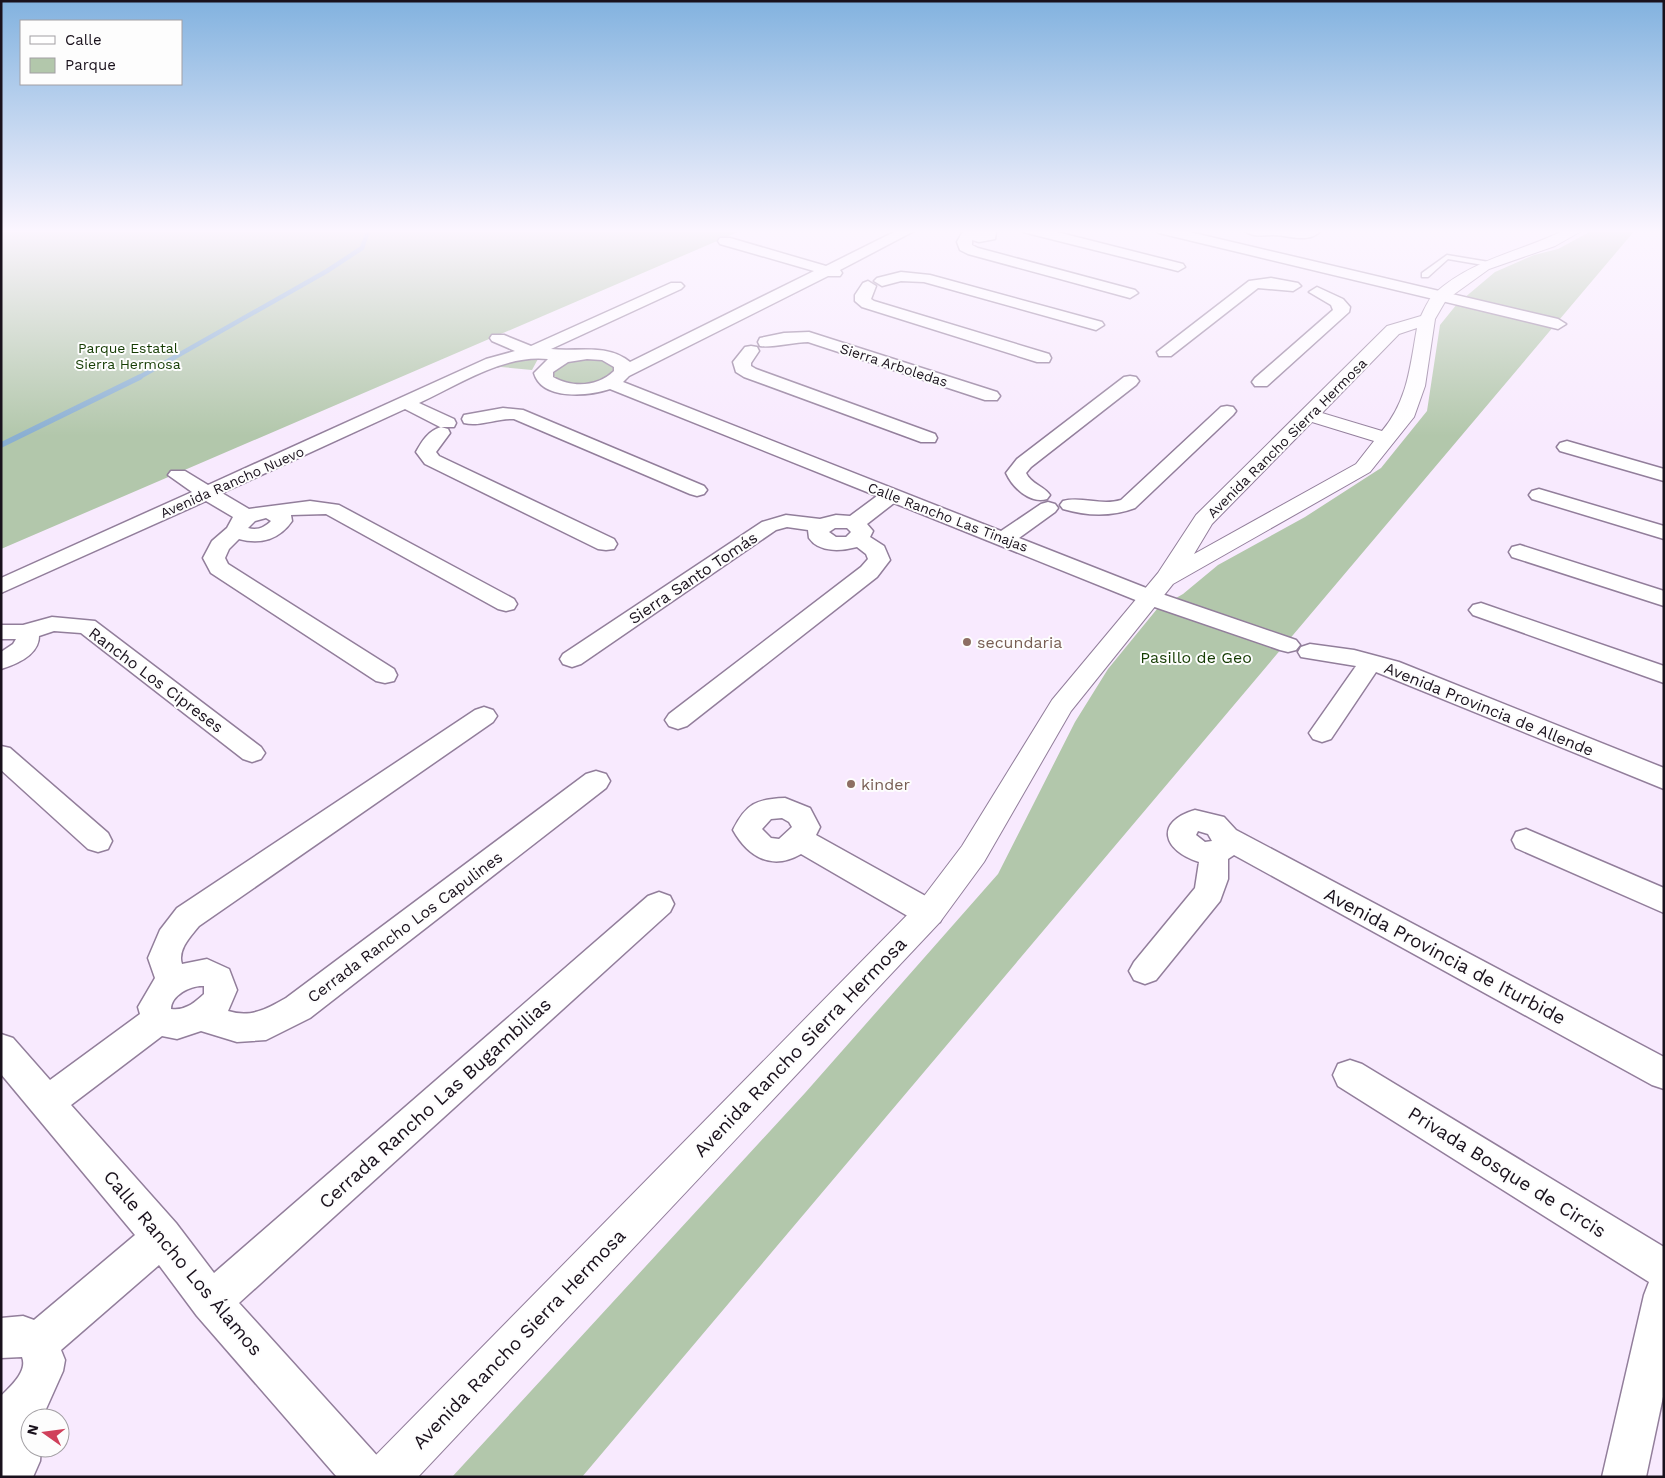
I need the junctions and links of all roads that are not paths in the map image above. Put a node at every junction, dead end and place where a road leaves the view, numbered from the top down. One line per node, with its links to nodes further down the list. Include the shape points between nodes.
1 (1431, 297): 30 (street, Avenida Rancho Sierra Hermosa, via 1416,386 1404,417)
2 (650, 298): 15 (street)
3 (772, 298): 12 (street)
4 (863, 298): 18 (street, via 868,304)
5 (998, 298): 11 (street)
6 (1236, 298): 16 (street)
7 (1328, 298): 23 (street, via 1342,307 1340,312)
8 (1430, 298): 27 (street, Avenida Rancho Sierra Hermosa, via 1393,330)
9 (1436, 298): 10 (street)
10 (1558, 324)
11 (1096, 325)
12 (707, 330): 13 (street); 19 (street, via 662,354)
13 (725, 336)
14 (498, 338): 15 (street)
15 (531, 352): 17 (street); 21 (street, via 492,363)
16 (1165, 352)
17 (570, 356): 19 (street, Calle Rancho Las Tinajas, via 603,354); 20 (street)
18 (1043, 358)
19 (617, 371): 20 (street, via 581,390 553,385); 36 (street, Calle Rancho Las Tinajas)
20 (532, 376): 21 (street, via 495,370)
21 (462, 377): 25 (street, Avenida Rancho Nuevo)
22 (1130, 381): 38 (street, via 1024,463 1016,473 1020,482)
23 (1261, 382)
24 (991, 396): 29 (street, Sierra Arboledas, via 809,337 784,338 753,345 742,362 742,368 750,373)
25 (406, 402): 28 (street); 35 (street, Avenida Rancho Nuevo)
26 (1226, 412): 38 (street, via 1128,504 1101,510 1070,505 1064,508)
27 (1309, 415): 30 (street); 47 (street, Avenida Rancho Sierra Hermosa, via 1204,520)
28 (457, 430): 34 (street, via 503,413 517,414); 44 (street, via 430,442 426,452 432,460)
29 (928, 438)
30 (1388, 439): 47 (street, Avenida Rancho Sierra Hermosa, via 1363,468)
31 (1566, 447): 33 (street)
32 (178, 475): 35 (street)
33 (1664, 475)
34 (697, 490)
35 (208, 494): 40 (street); 46 (street, Avenida Rancho Nuevo)
36 (892, 495): 41 (street, Sierra Santo Tomás); 43 (street, Calle Rancho Las Tinajas)
37 (1539, 495): 42 (street)
38 (1044, 501): 43 (street)
39 (275, 513): 40 (street, via 281,516 282,521 271,532 250,536 241,534); 49 (street, via 299,507 332,509)
40 (242, 524): 56 (street, via 220,546 214,558 219,568)
41 (856, 531): 53 (street, Sierra Santo Tomás, via 850,544 828,543 820,538 818,532 822,526 786,521 770,526); 59 (street, via 876,551 879,560 870,572)
42 (1664, 533)
43 (1004, 539): 47 (street, Calle Rancho Las Tinajas)
44 (606, 544)
45 (1520, 552): 48 (street)
46 (1, 586)
47 (1158, 588): 52 (street, Calle Rancho Las Tinajas); 70 (street, Avenida Rancho Sierra Hermosa, via 1061,706 973,854)
48 (1664, 599)
49 (506, 604)
50 (1481, 610): 57 (street)
51 (12, 632): 54 (street, Rancho Los Cipreses, via 28,637 27,644 21,651); 61 (street, Rancho Los Cipreses, via 52,624 87,626)
52 (1299, 648): 55 (street, Avenida Provincia de Allende)
53 (572, 659)
54 (1, 661)
55 (1371, 662): 60 (street); 63 (street, Avenida Provincia de Allende)
56 (385, 675)
57 (1664, 675)
58 (484, 716): 72 (street, via 188,917 171,939 164,958)
59 (678, 720)
60 (1322, 733)
61 (252, 752)
62 (1, 755): 67 (street)
63 (1664, 779)
64 (596, 781): 73 (street, Cerrada Rancho Los Capulines, via 298,1008 266,1026 237,1028)
65 (801, 840): 70 (street)
66 (1526, 840): 68 (street)
67 (98, 841)
68 (1664, 901)
69 (659, 904): 82 (street, Cerrada Rancho Las Bugambilias)
70 (929, 913): 87 (street, Avenida Rancho Sierra Hermosa)
71 (1145, 971): 76 (street, Avenida Provincia de Iturbide, via 1209,893 1220,846)
72 (172, 981): 73 (street, via 190,973 206,972 218,978 221,990 214,1005); 74 (street, via 159,994 154,1007)
73 (200, 1017): 74 (street, via 169,1024)
74 (159, 1019): 78 (street)
75 (1, 1049): 78 (street, Calle Rancho Los Álamos)
76 (1664, 1074)
77 (1350, 1075): 80 (street, Privada Bosque de Circis)
78 (48, 1102): 79 (street, Calle Rancho Los Álamos)
79 (162, 1237): 82 (street, Calle Rancho Los Álamos); 83 (street)
80 (1664, 1269)
81 (1664, 1295): 88 (street)
82 (212, 1302): 86 (street, Calle Rancho Los Álamos)
83 (20, 1341): 84 (street, via 44,1360 38,1384)
84 (11, 1414): 85 (street, via 18,1462)
85 (10, 1477)
86 (366, 1477)
87 (386, 1477)
88 (1624, 1477)

